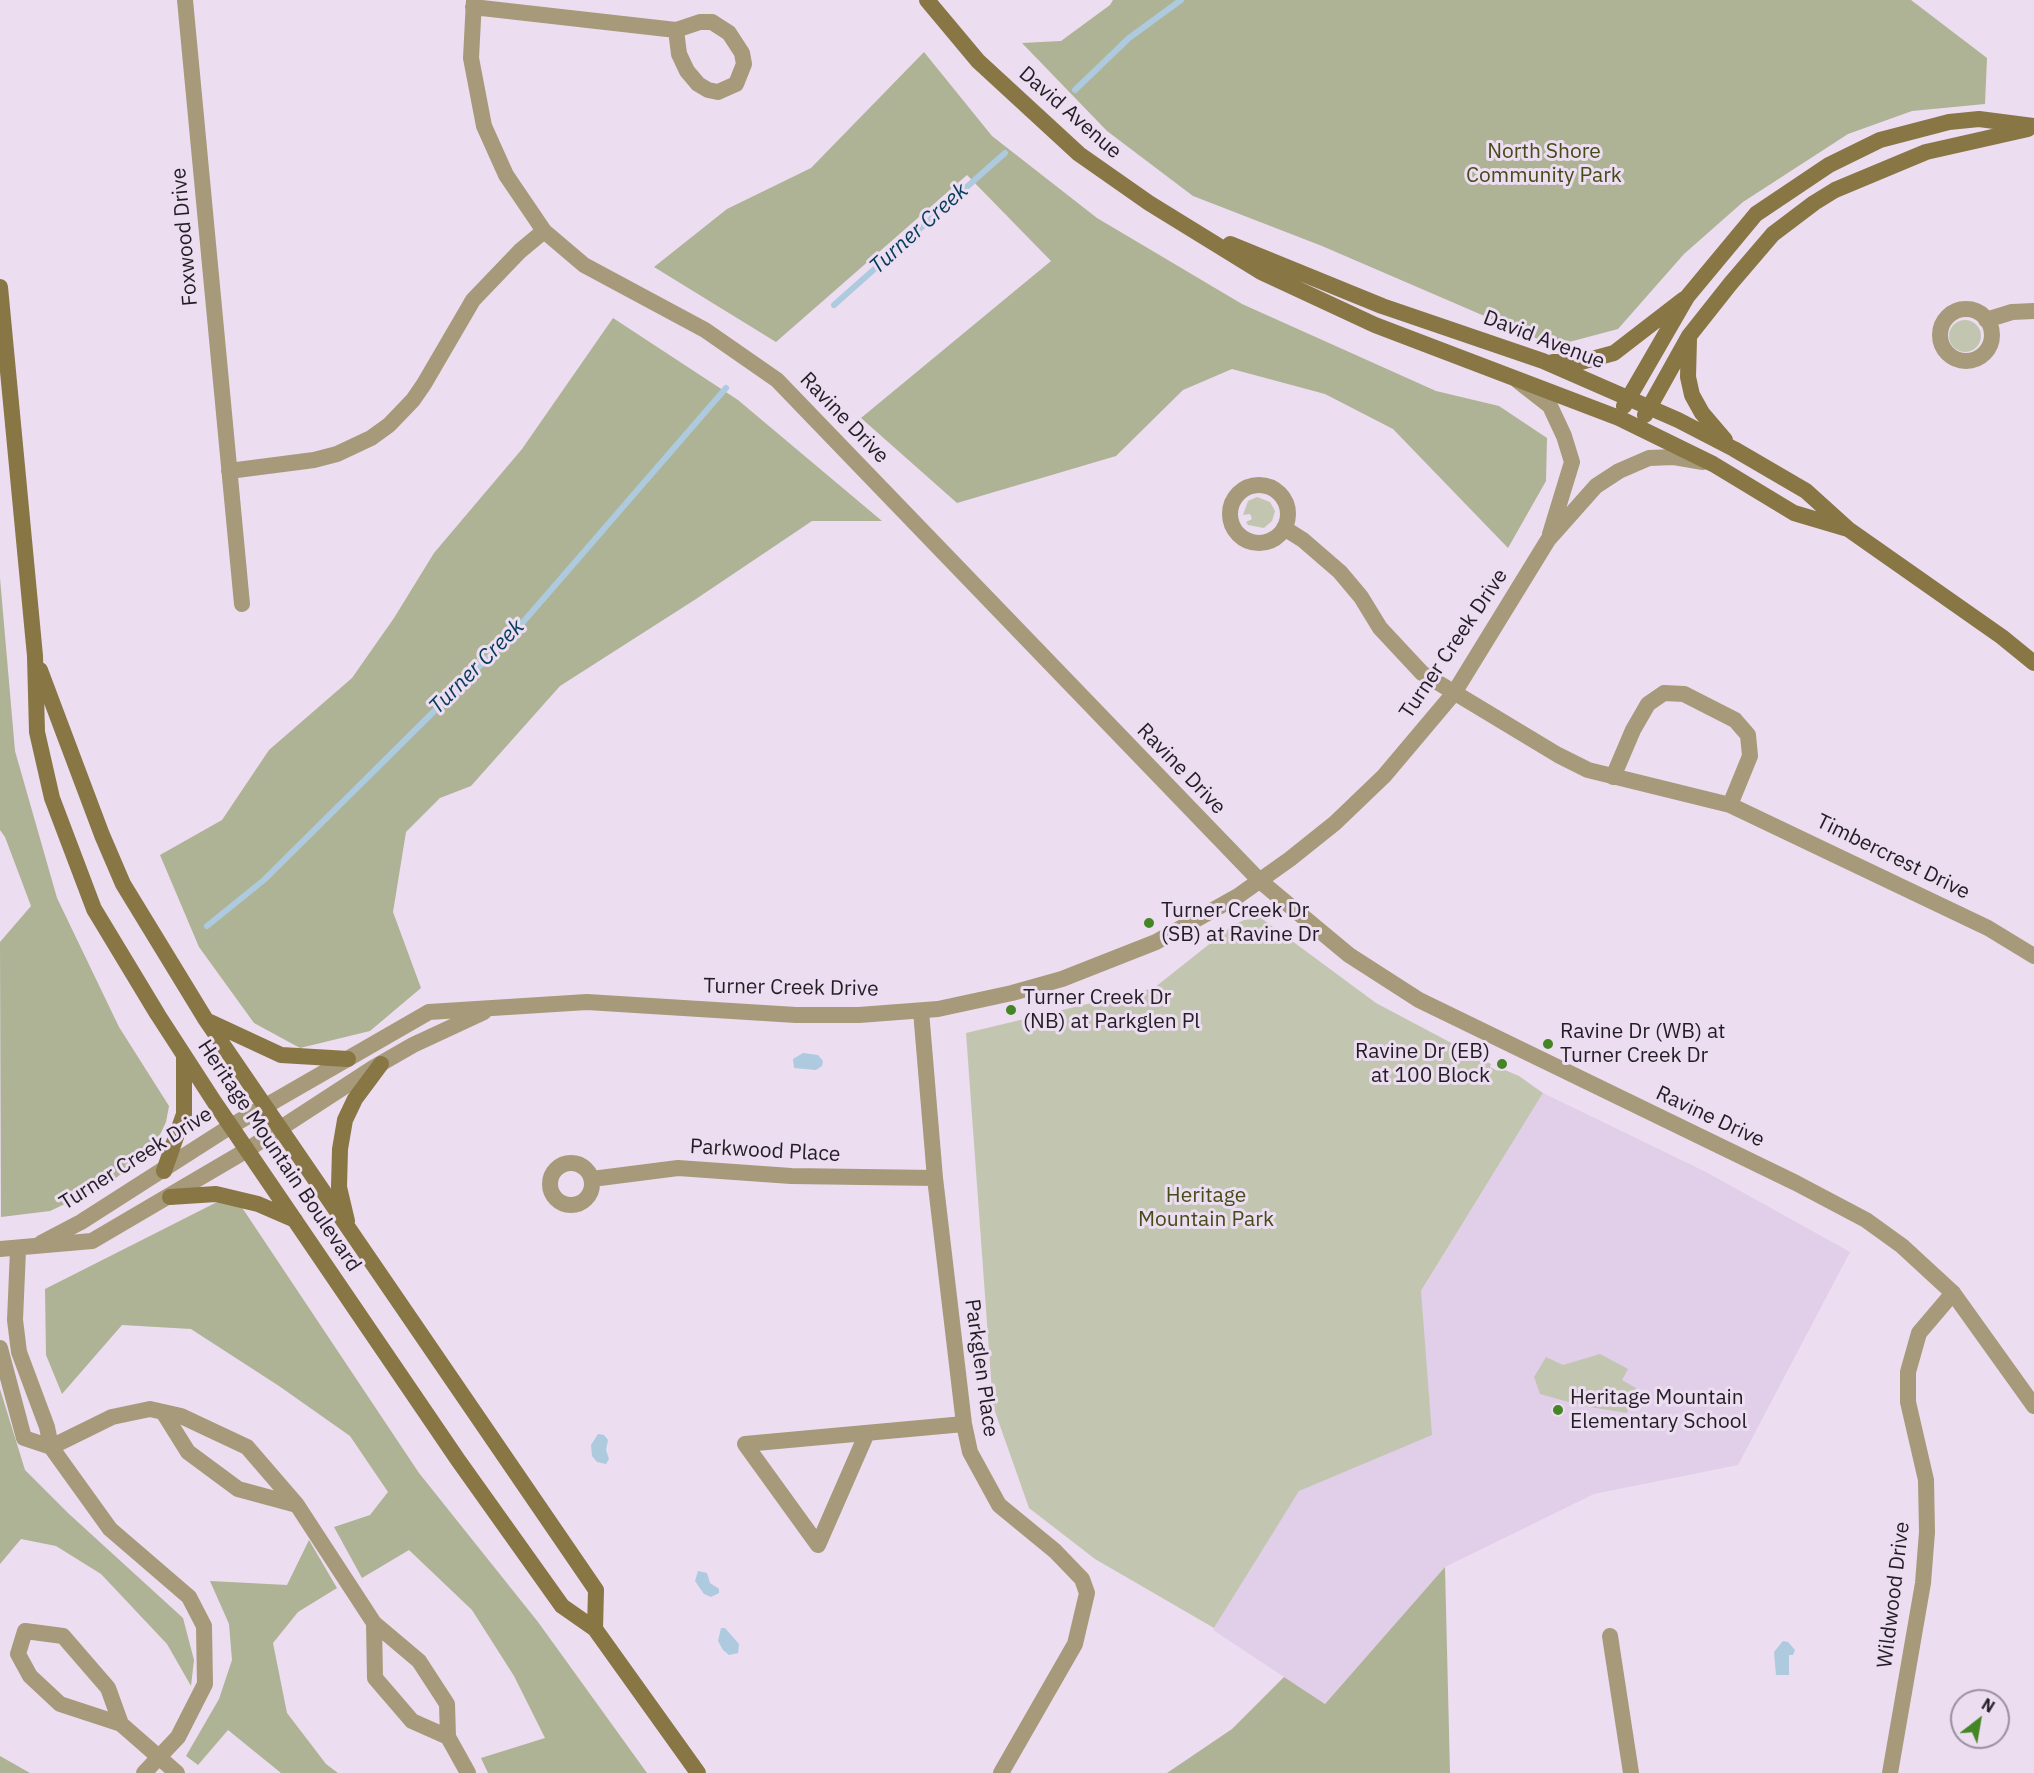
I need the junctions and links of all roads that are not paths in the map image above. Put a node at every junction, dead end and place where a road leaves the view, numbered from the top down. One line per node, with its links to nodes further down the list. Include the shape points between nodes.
1 (185, 0): 21 (street, Foxwood Drive)
2 (927, 0): 7 (main road, David Avenue, via 978,61 1052,132 1110,177)
3 (473, 4): 4 (street); 6 (street, Ravine Drive, via 471,58 484,126 506,175)
4 (676, 30): 4 (street, via 679,54 698,84 718,92 736,84 744,64 729,33 720,25 700,22)
5 (2034, 127): 9 (main road, via 1979,119 1949,122 1880,140 1829,165 1756,214); 12 (main road, via 1926,152 1835,190 1773,234)
6 (544, 231): 21 (street, via 473,300 424,384 389,425 337,454); 31 (street, Ravine Drive, via 584,265 705,330 777,380)
7 (1204, 234): 13 (main road, David Avenue, via 1382,306); 14 (main road, David Avenue, via 1261,272 1314,297 1375,325)
8 (0, 287): 26 (main road, Heritage Mountain Boulevard)
9 (1687, 297): 13 (main road, via 1614,353 1581,362); 15 (main road)
10 (2034, 311): 11 (street, via 2012,312)
11 (1986, 320)
12 (1689, 336): 16 (main road); 19 (main road, via 1688,377 1694,401)
13 (1543, 361): 15 (main road, David Avenue)
14 (1511, 375): 17 (main road, David Avenue); 24 (street, via 1550,406 1572,462)
15 (1629, 398): 16 (main road, David Avenue); 17 (main road)
16 (1649, 407): 18 (main road); 19 (main road, David Avenue)
17 (1619, 418): 18 (main road, David Avenue)
18 (1639, 427): 20 (main road, David Avenue)
19 (1734, 449): 23 (main road, David Avenue, via 1806,491)
20 (1713, 464): 23 (main road, David Avenue, via 1794,513); 24 (street, via 1666,457 1632,465 1596,486)
21 (228, 471): 25 (street, Foxwood Drive)
22 (1284, 528): 28 (street, Timbercrest Drive, via 1340,572 1380,628 1422,673)
23 (1848, 529): 27 (main road, David Avenue)
24 (1548, 540): 28 (street, Turner Creek Drive)
25 (242, 604)
26 (35, 656): 35 (main road, Heritage Mountain Boulevard, via 123,884); 36 (main road, Heritage Mountain Boulevard, via 37,732 52,798 94,909)
27 (2034, 663)
28 (1454, 693): 29 (street, Timbercrest Drive, via 1577,766); 31 (street, Turner Creek Drive, via 1415,742 1366,793 1306,847)
29 (1613, 777): 30 (street, Timbercrest Drive); 30 (street, via 1648,704 1662,694 1683,694 1735,720 1748,735 1750,756)
30 (1730, 805): 32 (street, Timbercrest Drive, via 1980,924)
31 (1260, 881): 34 (street, Turner Creek Drive, via 1185,927 1115,960 1012,993); 51 (street, Ravine Drive, via 1337,947 1407,993 1866,1220 1902,1246)
32 (2034, 956)
33 (490, 1009): 34 (street, Turner Creek Drive, via 588,1002 796,1016); 37 (street, Turner Creek Drive, via 429,1012); 38 (street, Turner Creek Drive)
34 (921, 1011): 44 (street, Parkglen Place)
35 (206, 1020): 37 (main road, via 281,1054); 39 (main road, Heritage Mountain Boulevard)
36 (184, 1056): 40 (main road, Heritage Mountain Boulevard); 43 (main road, via 184,1114)
37 (348, 1059): 39 (street, Turner Creek Drive)
38 (381, 1064): 41 (street, Turner Creek Drive); 48 (main road, via 345,1120 339,1187)
39 (264, 1106): 40 (street, Turner Creek Drive); 41 (main road, Heritage Mountain Boulevard)
40 (231, 1126): 42 (main road, Heritage Mountain Boulevard); 43 (street, Turner Creek Drive)
41 (279, 1128): 42 (street, Turner Creek Drive); 48 (main road, Heritage Mountain Boulevard)
42 (247, 1150): 46 (street, Turner Creek Drive); 47 (main road, Heritage Mountain Boulevard)
43 (165, 1170): 49 (street, Turner Creek Drive, via 81,1222)
44 (935, 1178): 45 (street, Parkwood Place, via 783,1176 678,1168); 55 (street, Parkglen Place)
45 (592, 1179)
46 (170, 1197): 47 (main road, via 216,1194 258,1204); 49 (street, Turner Creek Drive, via 92,1241)
47 (296, 1221): 60 (main road, Heritage Mountain Boulevard, via 562,1606)
48 (349, 1231): 60 (main road, Heritage Mountain Boulevard, via 596,1590)
49 (25, 1248): 50 (street, Turner Creek Drive); 57 (street, via 15,1320 19,1352)
50 (0, 1249)
51 (1953, 1293): 53 (street, Ravine Drive); 71 (street, Wildwood Drive, via 1919,1333 1908,1372 1908,1402 1926,1480 1927,1532 1923,1582)
52 (0, 1348): 57 (street, via 24,1438)
53 (2034, 1406)
54 (163, 1412): 57 (street, via 150,1409 112,1417); 58 (street, via 181,1416 247,1447); 58 (street, via 188,1452 238,1489)
55 (964, 1424): 56 (street); 69 (street, Parkglen Place, via 970,1452 999,1505 1055,1551 1082,1579 1087,1593 1075,1644)
56 (867, 1433): 56 (street, via 818,1545 745,1444)
57 (51, 1447): 64 (street, via 110,1529 189,1597 204,1626 204,1684 178,1737)
58 (297, 1505): 59 (street)
59 (374, 1623): 63 (street, via 419,1661 447,1704); 63 (street, via 375,1678 412,1721)
60 (595, 1629): 68 (main road, Heritage Mountain Boulevard)
61 (1610, 1636): 70 (street)
62 (121, 1724): 62 (street, via 108,1688 63,1636 25,1631 18,1654 30,1676 60,1704); 64 (street)
63 (448, 1737): 67 (street)
64 (158, 1758): 65 (street); 66 (street)
65 (144, 1773)
66 (177, 1773)
67 (468, 1773)
68 (698, 1773)
69 (1001, 1773)
70 (1631, 1773)
71 (1890, 1773)

